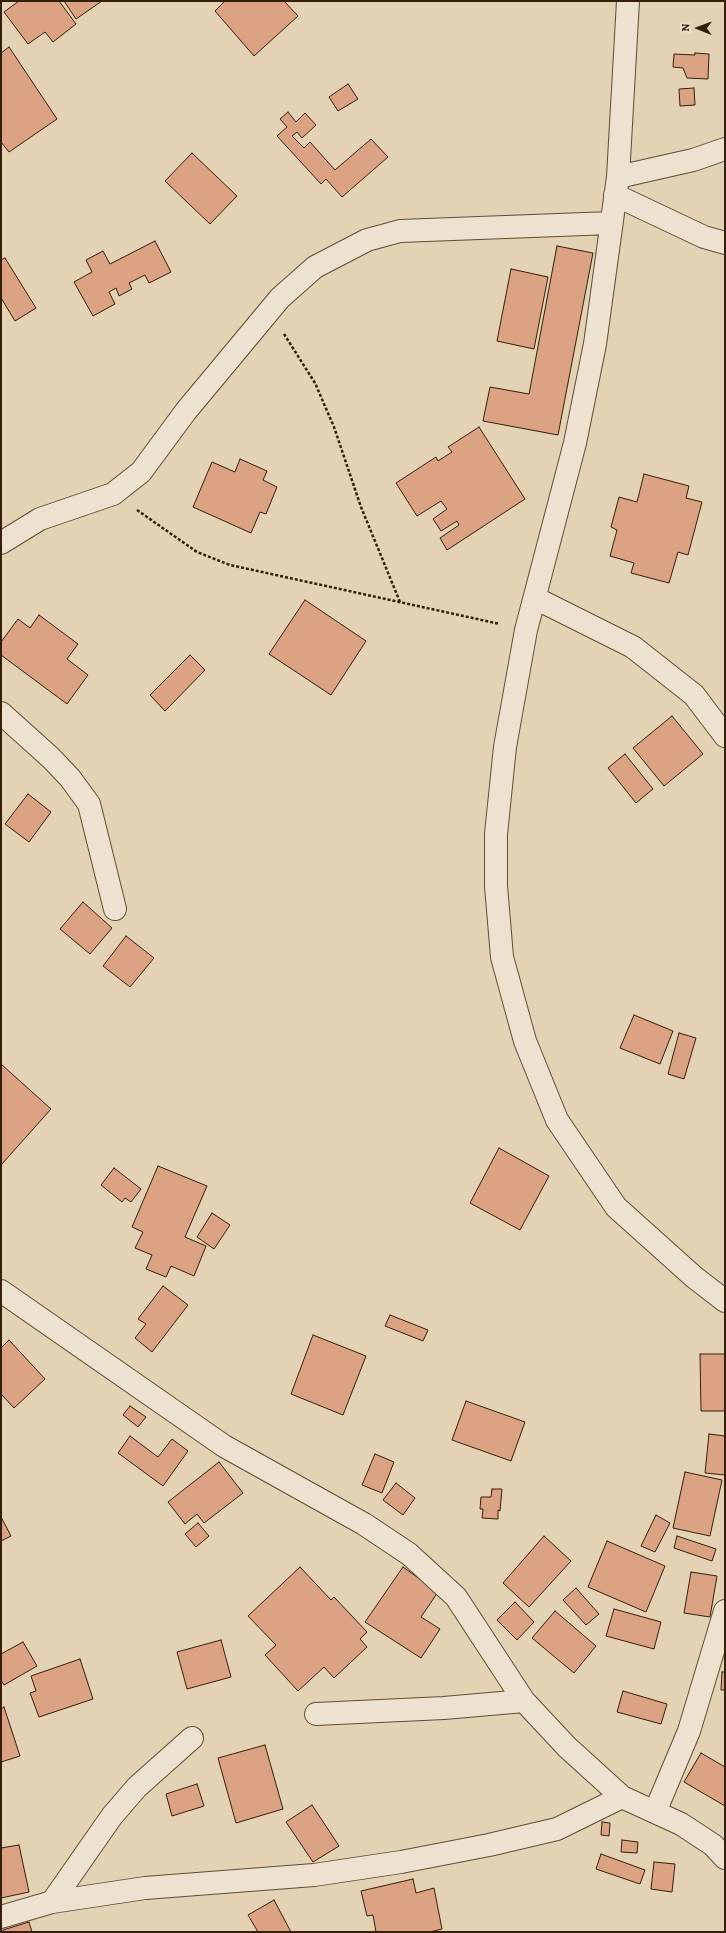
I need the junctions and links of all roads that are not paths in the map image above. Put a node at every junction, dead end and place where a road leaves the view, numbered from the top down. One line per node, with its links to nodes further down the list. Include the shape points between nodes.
1 (628, 1): 3 (street)
2 (725, 149): 3 (street)
3 (617, 186): 4 (street); 5 (street, via 704,237)
4 (611, 223): 6 (street, via 400,231 367,240 315,267 280,298 186,411 141,472 114,494 40,518); 7 (street, via 595,344 575,443)
5 (725, 243)
6 (1, 543)
7 (535, 598): 9 (street, via 633,647 694,695); 12 (street, via 526,630 505,747 496,834 496,886 502,956 525,1041 557,1120 616,1207 694,1277)
8 (1, 714): 10 (street, via 51,758 89,804)
9 (725, 736)
10 (115, 909)
11 (1, 1291): 14 (street, via 224,1446 364,1524 410,1554 456,1597)
12 (725, 1301)
13 (725, 1611): 18 (street, via 689,1731)
14 (524, 1701): 15 (street); 17 (street, via 567,1747)
15 (316, 1714)
16 (192, 1738): 20 (street, via 137,1787 112,1816)
17 (622, 1797): 18 (street); 20 (street, via 557,1829 401,1862 314,1875 145,1888)
18 (655, 1812): 19 (street, via 681,1824 713,1846)
19 (725, 1858)
20 (52, 1902): 21 (street)
21 (1, 1917)

